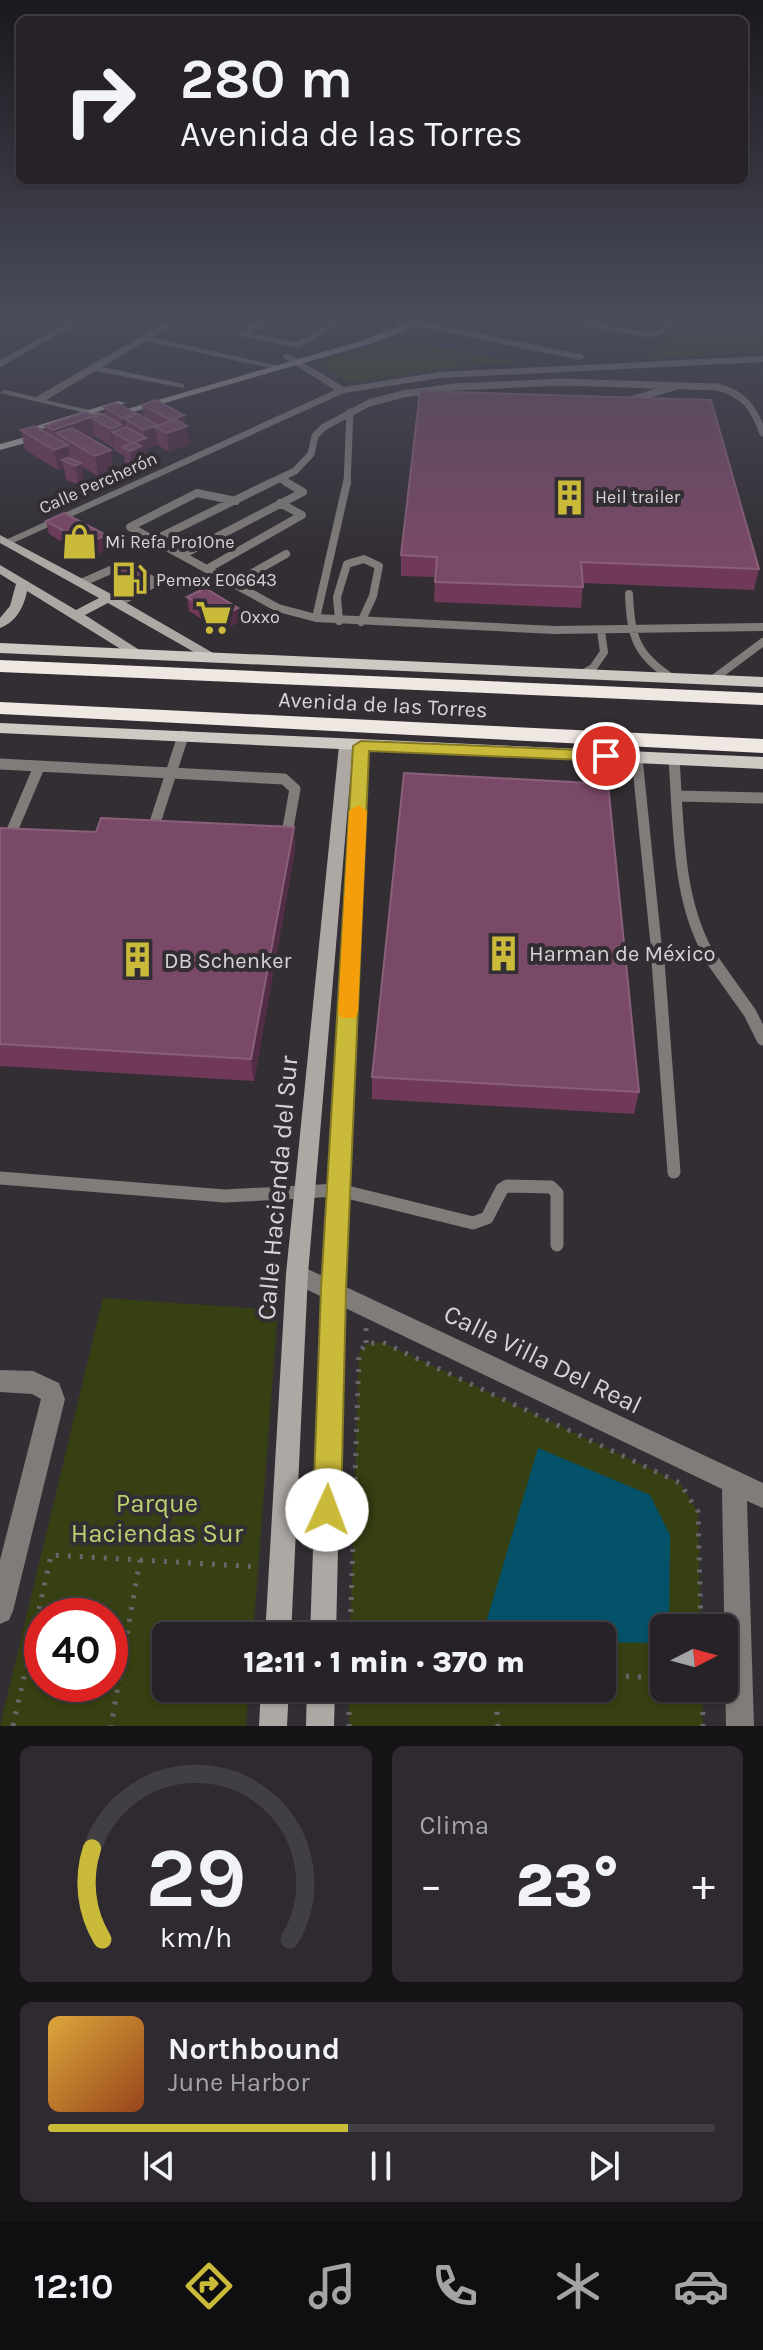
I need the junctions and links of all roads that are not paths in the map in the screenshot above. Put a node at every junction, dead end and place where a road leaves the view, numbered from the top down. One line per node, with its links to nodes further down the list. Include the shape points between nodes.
1 (22, 397): 9 (street)
2 (45, 397): 9 (street)
3 (144, 397): 11 (street)
4 (177, 397): 13 (street)
5 (327, 397): 20 (street, Calle Percherón)
6 (397, 397): 12 (lane)
7 (645, 397): 10 (lane)
8 (742, 397): 14 (lane)
9 (39, 400): 11 (street)
10 (625, 401)
11 (90, 412): 13 (street); 15 (street)
12 (350, 412): 17 (lane, via 318,431 305,462); 32 (lane, via 346,488)
13 (107, 417): 16 (street)
14 (763, 433)
15 (0, 438)
16 (0, 447)
17 (281, 479): 18 (lane); 19 (lane, via 303,492)
18 (236, 501): 21 (lane); 21 (lane, via 197,493 131,525)
19 (280, 503): 23 (lane); 25 (lane, via 302,515)
20 (4, 540): 27 (street)
21 (154, 540): 23 (lane)
22 (286, 554): 28 (lane)
23 (182, 555): 25 (lane)
24 (0, 569): 26 (street)
25 (207, 569): 28 (lane)
26 (22, 582): 31 (street); 35 (street, via 20,600)
27 (81, 583): 30 (street); 30 (lane, via 122,565 157,582)
28 (233, 584): 32 (lane, via 278,608)
29 (629, 594): 37 (lane)
30 (114, 601): 31 (street); 42 (street)
31 (76, 615): 41 (street)
32 (316, 618): 33 (lane)
33 (339, 621): 34 (lane); 34 (lane, via 337,597 347,564 373,561 379,566 377,585)
34 (361, 622): 38 (lane)
35 (0, 624)
36 (763, 627): 37 (lane)
37 (631, 630): 38 (lane); 45 (lane, via 641,654)
38 (601, 631): 47 (lane, via 604,652)
39 (763, 642): 46 (lane)
40 (0, 648): 41 (main road, Avenida de las Torres)
41 (137, 653): 42 (main road, Avenida de las Torres)
42 (213, 657): 44 (main road, Avenida de las Torres)
43 (0, 666): 47 (highway, Avenida de las Torres)
44 (496, 671): 47 (highway)
45 (672, 678): 46 (main road, Avenida de las Torres); 47 (main road, Avenida de las Torres)
46 (712, 680): 48 (main road, Avenida de las Torres)
47 (584, 682): 48 (highway, Avenida de las Torres)
48 (762, 696)
49 (0, 708): 53 (highway, Avenida de las Torres)
50 (0, 728): 52 (main road, Avenida de las Torres)
51 (763, 735): 54 (highway)
52 (183, 736): 55 (main road, Avenida de las Torres); 63 (lane)
53 (554, 737): 54 (highway, Avenida de las Torres); 57 (highway)
54 (731, 744): 56 (highway, Avenida de las Torres)
55 (354, 746): 57 (main road, Avenida de las Torres); 75 (street); 76 (street, Calle Hacienda del Sur)
56 (763, 746)
57 (451, 747): 58 (main road, Avenida de las Torres)
58 (637, 758): 59 (main road, Avenida de las Torres); 73 (lane)
59 (674, 759): 60 (main road, Avenida de las Torres); 64 (lane)
60 (763, 763)
61 (0, 764): 62 (lane)
62 (39, 767): 63 (lane); 66 (lane)
63 (171, 774): 69 (lane); 71 (lane, via 290,782 295,789 286,840)
64 (677, 796): 65 (lane); 72 (lane, via 693,919)
65 (763, 798)
66 (6, 833): 67 (lane)
67 (27, 834)
68 (134, 839): 69 (lane)
69 (150, 839): 70 (lane)
70 (163, 840)
71 (275, 846)
72 (763, 1039)
73 (674, 1172)
74 (0, 1178): 76 (lane, via 225,1196)
75 (339, 1190): 76 (lane); 77 (lane, via 473,1223 487,1218 507,1186 551,1187 557,1193); 79 (street)
76 (306, 1191): 78 (street, Calle Hacienda del Sur)
77 (557, 1245)
78 (297, 1274): 79 (street, Calle Villa Del Real); 84 (street, Calle Hacienda del Sur)
79 (333, 1289): 81 (street, Calle Villa Del Real); 85 (street)
80 (0, 1381): 83 (street, via 33,1383 51,1391)
81 (734, 1482): 82 (street, Calle Villa Del Real); 90 (street)
82 (763, 1496)
83 (0, 1611)
84 (279, 1622)
85 (323, 1622)
86 (274, 1702): 88 (street)
87 (321, 1702): 89 (street)
88 (273, 1726)
89 (320, 1726)
90 (740, 1726)

